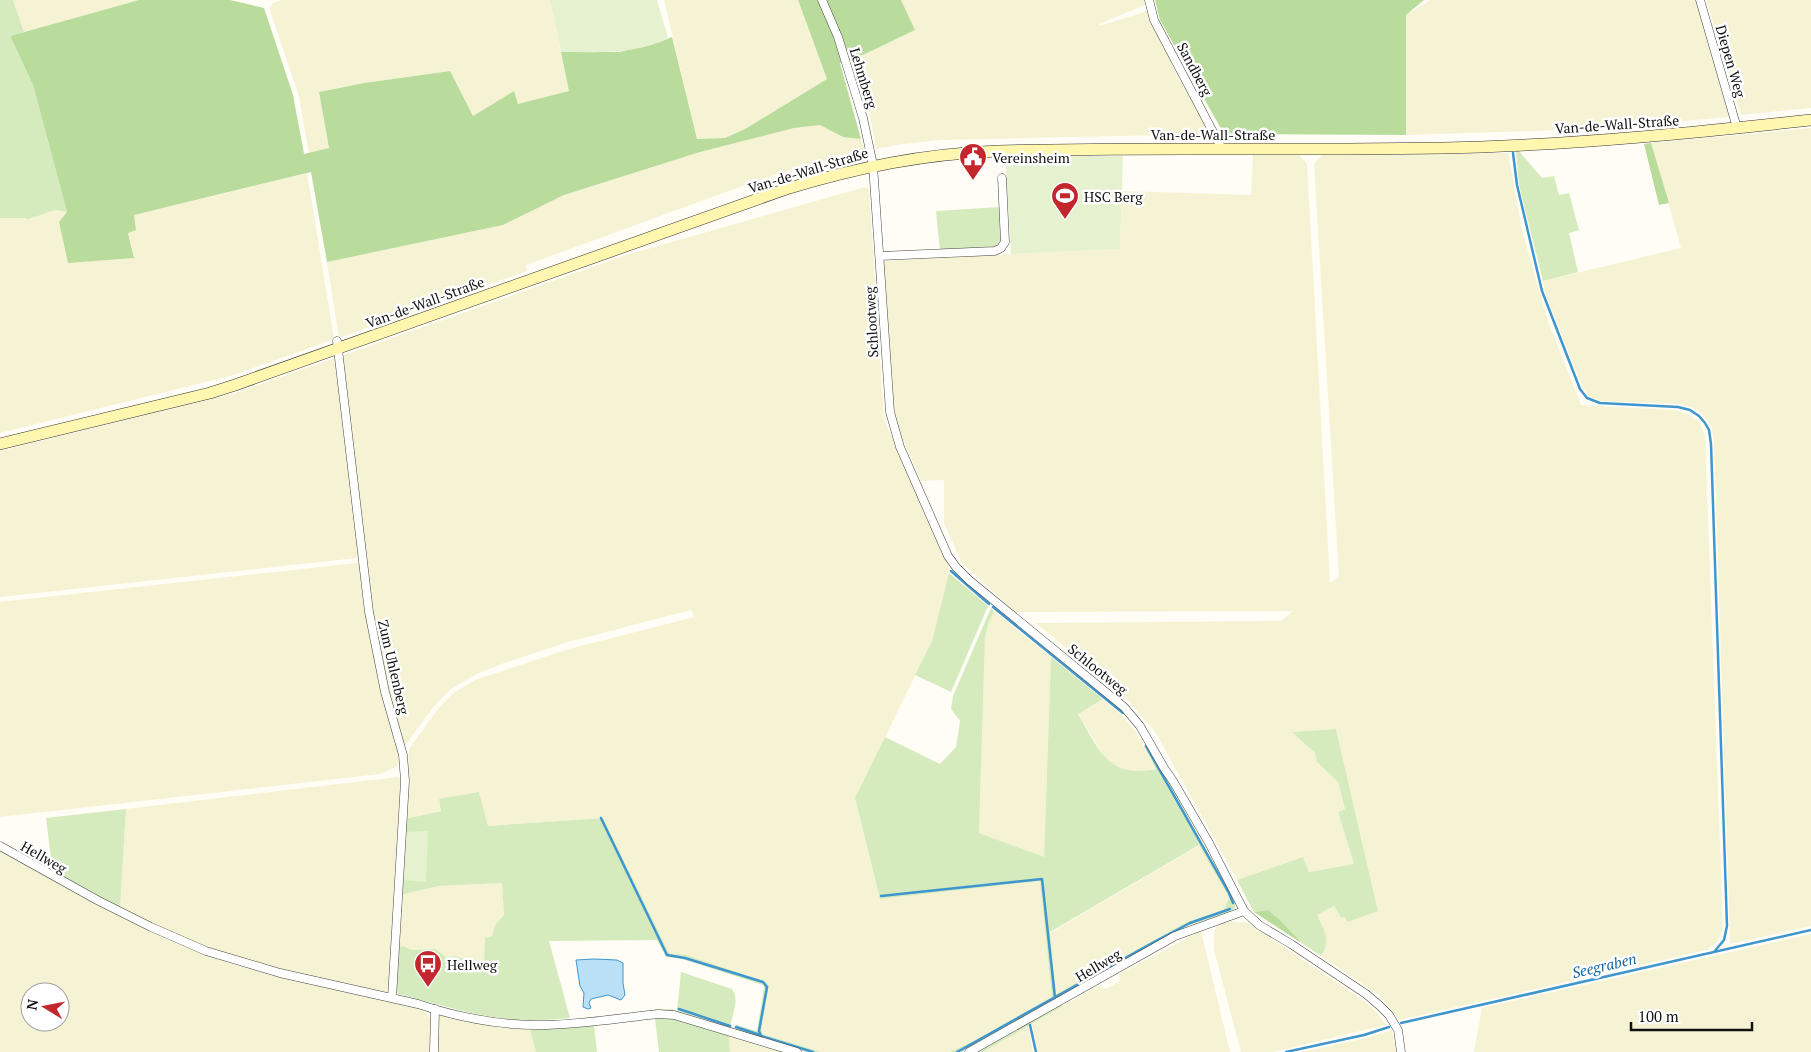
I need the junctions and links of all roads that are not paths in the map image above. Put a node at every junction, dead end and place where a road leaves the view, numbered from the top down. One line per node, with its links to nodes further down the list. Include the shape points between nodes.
1 (822, 0): 7 (street, Lehmberg, via 838,37)
2 (1149, 0): 6 (street, Sandberg, via 1154,20)
3 (1700, 0): 5 (street, Diepen Weg)
4 (1811, 120): 5 (main road, Van-de-Wall-Straße)
5 (1737, 128): 6 (main road, Van-de-Wall-Straße, via 1633,139 1528,145)
6 (1222, 149): 7 (main road, Van-de-Wall-Straße, via 984,151)
7 (874, 165): 9 (street, Schlootweg); 10 (main road, Van-de-Wall-Straße, via 786,189)
8 (1002, 178): 9 (street, via 1005,242 1001,248 994,251)
9 (880, 256): 13 (street, Schlootweg, via 890,412 900,447 948,556 969,580 1132,716 1173,781)
10 (338, 345): 11 (main road, Van-de-Wall-Straße, via 210,393); 14 (street, Zum Uhlenberg, via 369,612 385,692 403,755 405,781)
11 (0, 444)
12 (0, 846): 14 (street, Hellweg, via 97,900 206,951 280,973)
13 (1244, 911): 18 (street, Hellweg, via 1174,936); 19 (street, Schlootweg, via 1259,925 1333,971 1380,1006 1398,1030)
14 (392, 998): 15 (street, Hellweg)
15 (434, 1009): 16 (street); 17 (street, Hellweg, via 506,1024 536,1026 674,1015)
16 (434, 1052)
17 (797, 1052)
18 (969, 1052)
19 (1401, 1052)

